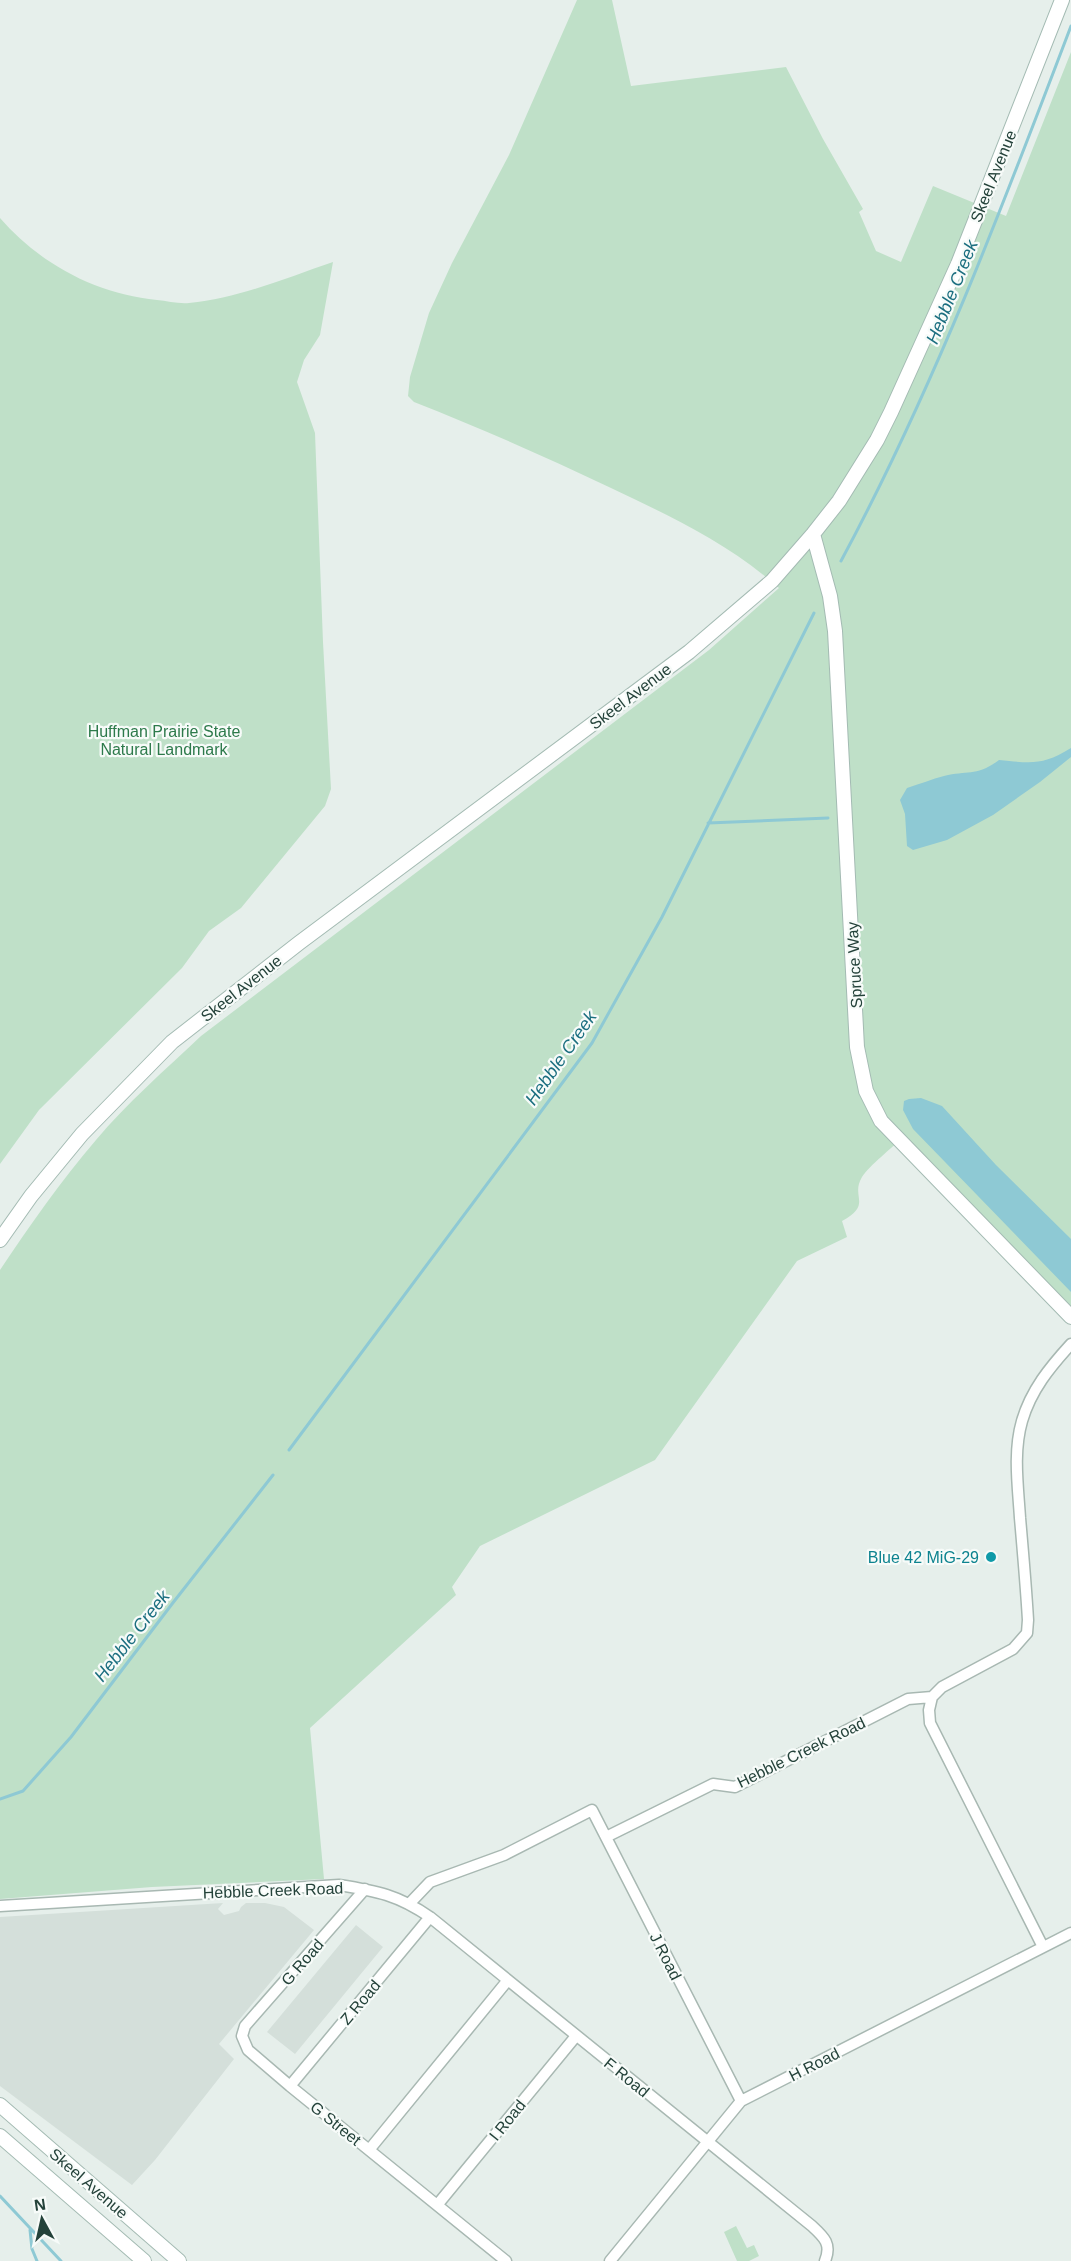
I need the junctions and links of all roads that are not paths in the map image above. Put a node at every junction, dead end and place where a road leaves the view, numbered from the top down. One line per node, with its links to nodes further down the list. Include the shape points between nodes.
1 (1062, 0): 2 (street, Skeel Avenue, via 958,264 891,412 838,501)
2 (813, 534): 3 (street, Skeel Avenue, via 771,580 689,652 172,1042 82,1134); 4 (street, Spruce Way, via 830,596 836,643 857,1047 866,1091 881,1121)
3 (0, 1240)
4 (1071, 1317)
5 (1071, 1344): 6 (street, via 1044,1374 1032,1396 1022,1421 1017,1451 1027,1633 1013,1649 942,1687)
6 (932, 1697): 7 (street, Hebble Creek Road, via 908,1700 735,1787 713,1784); 13 (street, via 930,1723)
7 (606, 1837): 9 (street, J Road, via 592,1810 504,1855 430,1882); 18 (street, J Road)
8 (365, 1889): 9 (street, Hebble Creek Road); 10 (street, Hebble Creek Road, via 339,1885); 15 (street, G Road, via 245,2026)
9 (410, 1903): 11 (street, F Road)
10 (0, 1906)
11 (430, 1917): 14 (street, F Road); 17 (street, Z Road)
12 (1071, 1933): 13 (street, H Road)
13 (1043, 1947): 18 (street, H Road)
14 (508, 1980): 16 (street, F Road); 22 (street)
15 (242, 2036): 17 (street, G Street, via 248,2050)
16 (576, 2036): 21 (street, F Road); 23 (street, I Road)
17 (290, 2086): 22 (street, G Street)
18 (741, 2101): 21 (street, H Road)
19 (0, 2105): 25 (street, Skeel Avenue)
20 (0, 2136): 24 (street, Skeel Avenue)
21 (707, 2142): 27 (street, H Road); 28 (street, F Road, via 824,2237 829,2252)
22 (369, 2150): 23 (street, G Street)
23 (438, 2204): 26 (street)
24 (144, 2261)
25 (179, 2261)
26 (506, 2261)
27 (610, 2261)
28 (825, 2261)

